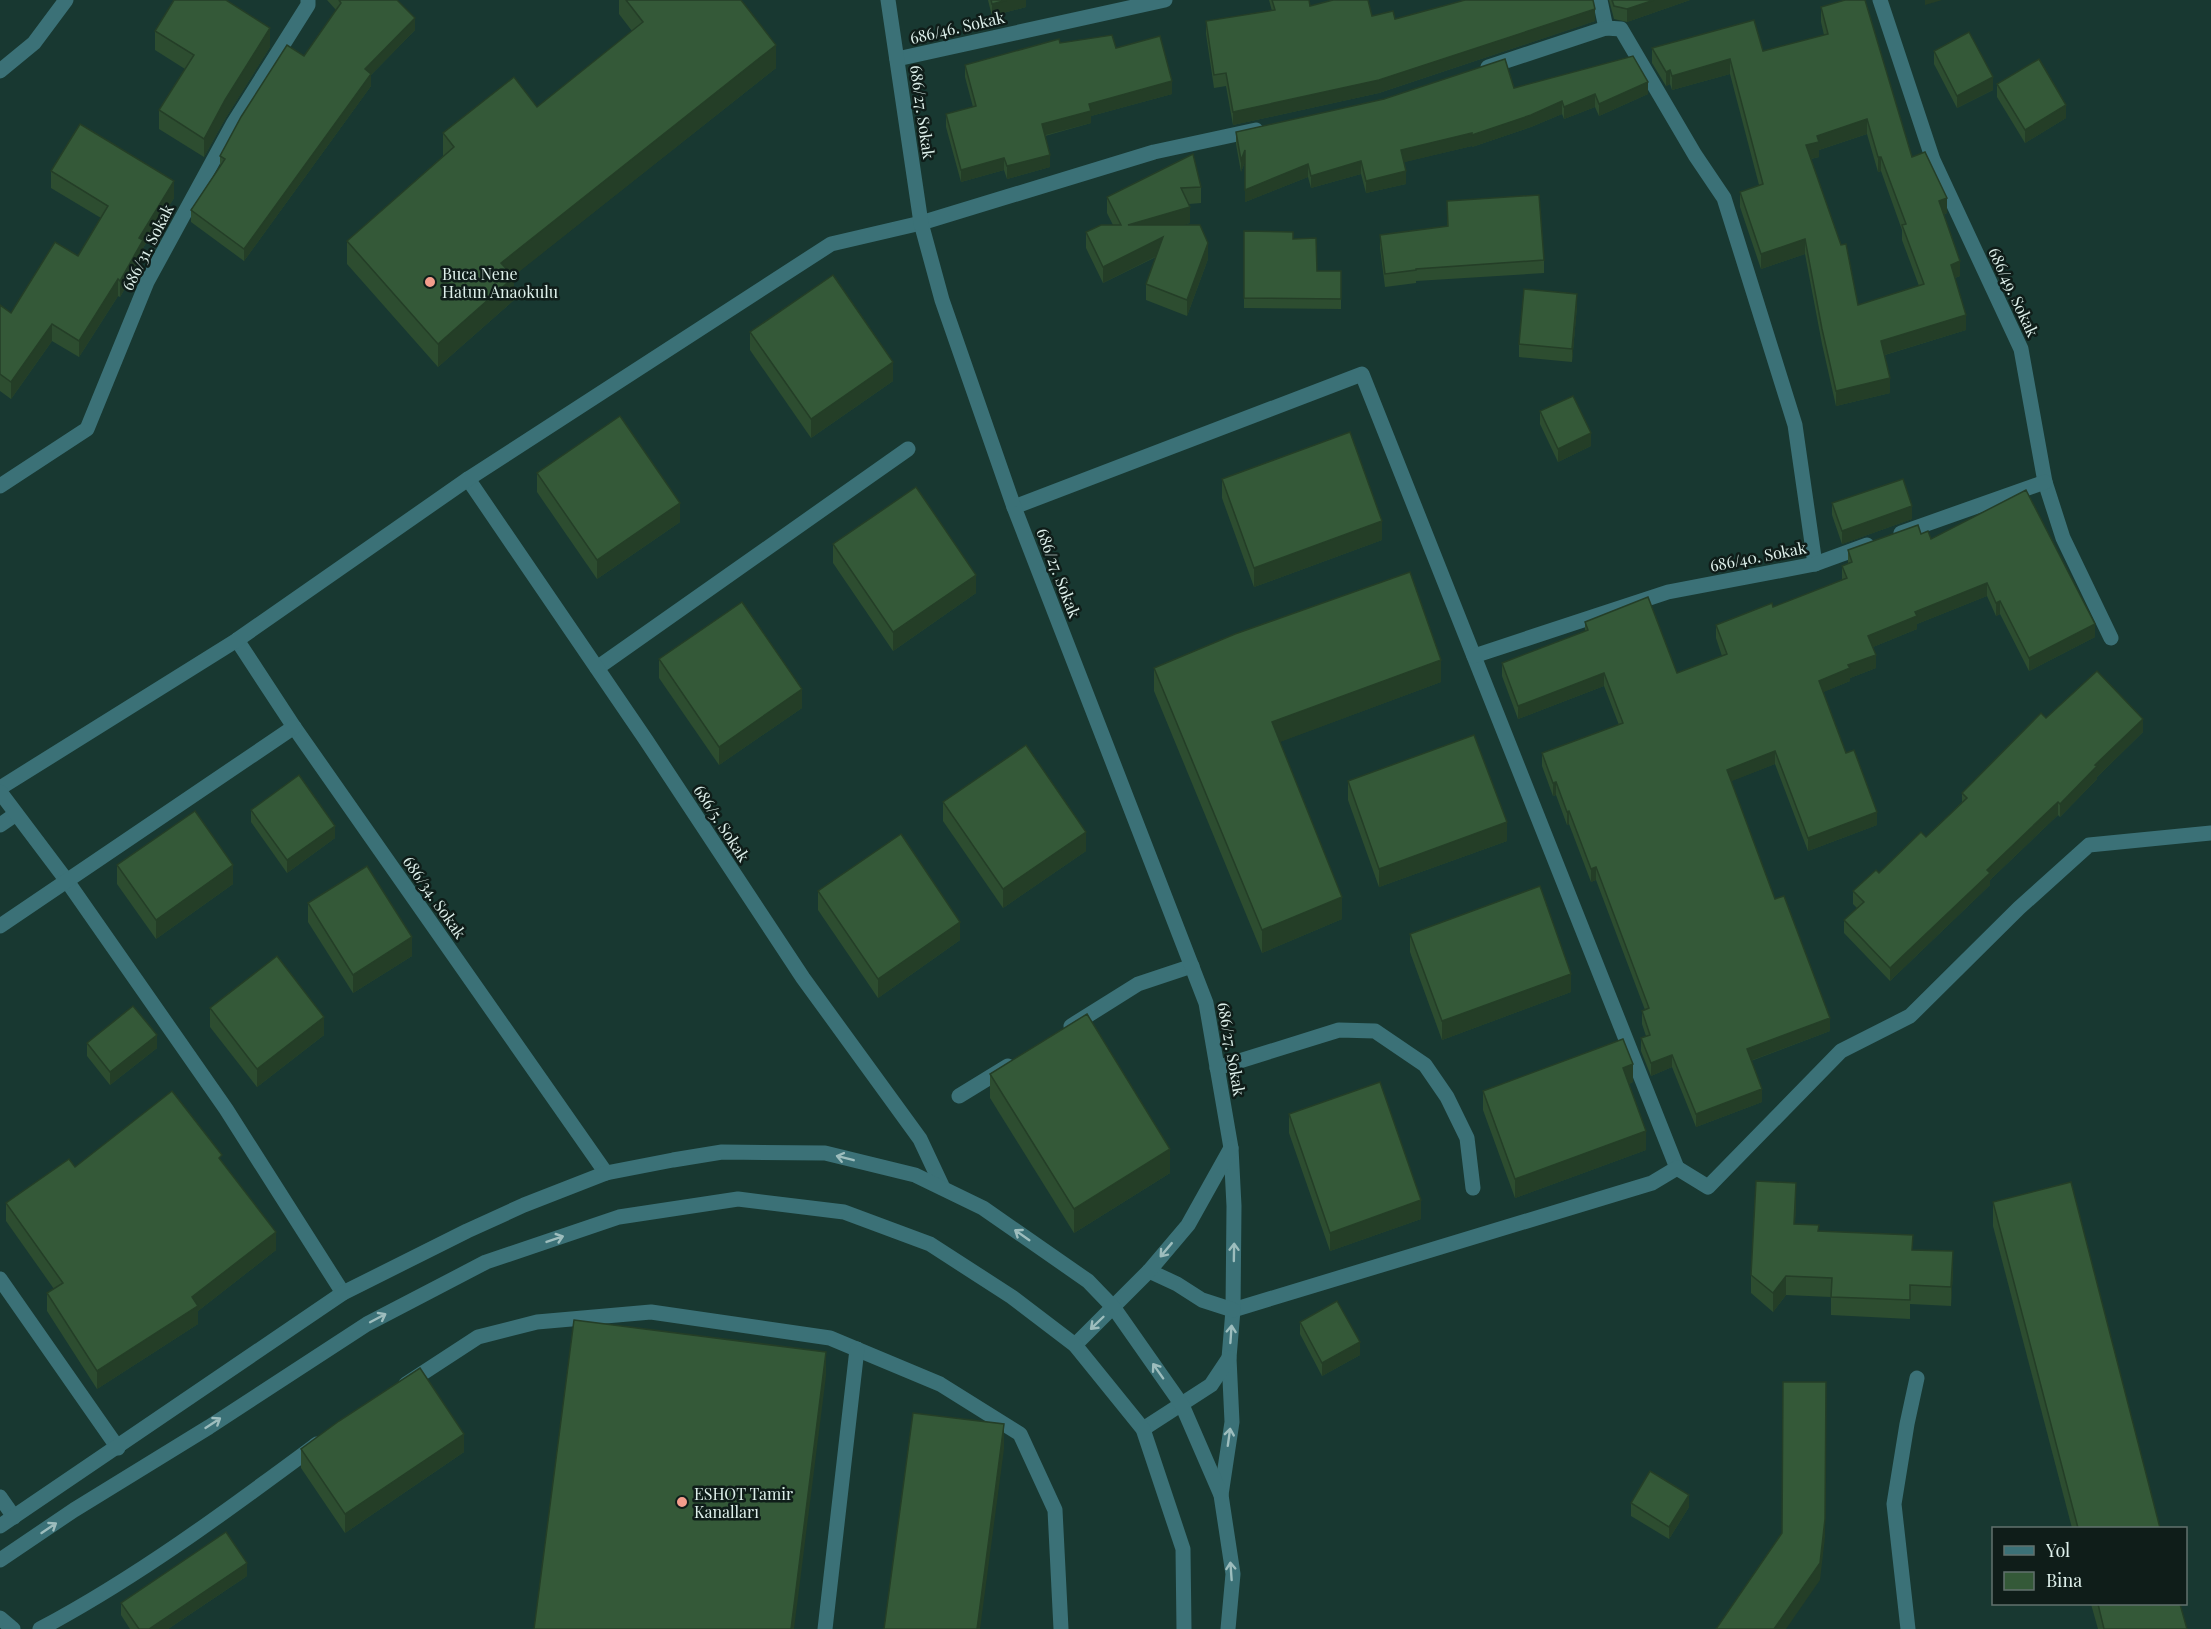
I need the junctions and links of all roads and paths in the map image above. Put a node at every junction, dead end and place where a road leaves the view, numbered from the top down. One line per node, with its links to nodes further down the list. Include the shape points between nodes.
1 (66, 0): 10 (street, via 34,43)
2 (888, 0): 9 (street, 686/27. Sokak)
3 (1165, 0): 7 (street, 686/46. Sokak)
4 (1600, 0): 8 (street)
5 (1880, 0): 16 (street, 686/49. Sokak, via 1933,160 2021,350)
6 (306, 2): 17 (street, 686/31. Sokak, via 233,124 147,282 87,429)
7 (1144, 2): 9 (street, 686/46. Sokak)
8 (1606, 28): 11 (street); 19 (street, via 1621,29 1724,198 1796,425)
9 (897, 59): 13 (street, 686/27. Sokak)
10 (0, 71)
11 (1472, 72)
12 (1268, 127): 13 (street, via 1154,152)
13 (921, 223): 15 (street, via 831,244); 18 (street, 686/27. Sokak, via 942,300)
14 (908, 449): 23 (street)
15 (468, 478): 21 (street); 23 (street, 686/5. Sokak)
16 (2045, 482): 19 (street, 686/40. Sokak); 20 (street, 686/49. Sokak, via 2063,538)
17 (0, 486)
18 (1014, 507): 22 (street, via 1362,374); 31 (street, 686/27. Sokak)
19 (1815, 564): 22 (street, 686/40. Sokak, via 1668,592)
20 (2111, 638)
21 (237, 640): 24 (street, 686/34. Sokak); 25 (street)
22 (1474, 656): 37 (street)
23 (597, 668): 39 (street, 686/5. Sokak, via 803,978 920,1139)
24 (294, 727): 29 (street); 38 (street, 686/34. Sokak)
25 (0, 790): 26 (street)
26 (16, 814): 27 (street); 29 (street)
27 (0, 825)
28 (2211, 833): 37 (street, via 2089,844 1910,1016 1841,1051 1708,1187)
29 (68, 881): 30 (street); 43 (street, via 226,1109)
30 (0, 926)
31 (1192, 966): 32 (street, via 1138,984); 34 (street, 686/27. Sokak, via 1206,1003)
32 (1059, 1034)
33 (1019, 1059): 35 (street)
34 (1217, 1068): 36 (street, 686/27. Sokak); 40 (street, via 1339,1030 1376,1031 1425,1065 1447,1097 1467,1138)
35 (959, 1096)
36 (1231, 1148): 41 (street, one-way to 41, via 1188,1224); 45 (street, 686/27. Sokak, one-way to 36)
37 (1677, 1168): 45 (street, via 1652,1183)
38 (606, 1173): 39 (street, one-way to 38, via 915,1175 825,1153 722,1152); 43 (street, via 466,1231)
39 (943, 1188): 44 (street, one-way to 39, via 1088,1281 983,1208)
40 (1473, 1188)
41 (1149, 1271): 44 (street); 45 (street, via 1202,1300)
42 (0, 1279): 54 (street)
43 (343, 1293): 54 (street)
44 (1114, 1308): 46 (street, one-way to 46); 51 (street, one-way to 44)
45 (1233, 1310): 48 (street, 686/27. Sokak, one-way to 45)
46 (1075, 1345): 52 (street); 59 (street, one-way to 46, via 367,1324 486,1262 619,1217 738,1199 844,1212 930,1244 1012,1297)
47 (857, 1349): 50 (street, via 830,1338 651,1312 537,1322 478,1337); 63 (street); 64 (street, via 940,1384 1020,1434 1055,1510)
48 (1229, 1358): 51 (street, via 1211,1385); 55 (street, 686/27. Sokak, one-way to 48, via 1232,1422)
49 (1917, 1378): 67 (street, via 1894,1504)
50 (391, 1394)
51 (1182, 1405): 52 (street); 55 (street)
52 (1143, 1429): 65 (street, via 1183,1550)
53 (333, 1432): 62 (street, via 213,1521 89,1603)
54 (118, 1448): 57 (street)
55 (1221, 1495): 66 (street, one-way to 55, via 1233,1574)
56 (0, 1497): 57 (street)
57 (14, 1517): 58 (street)
58 (0, 1526)
59 (0, 1560)
60 (0, 1618): 61 (street)
61 (13, 1629)
62 (40, 1629)
63 (825, 1629)
64 (1061, 1629)
65 (1184, 1629)
66 (1228, 1629)
67 (1908, 1629)

